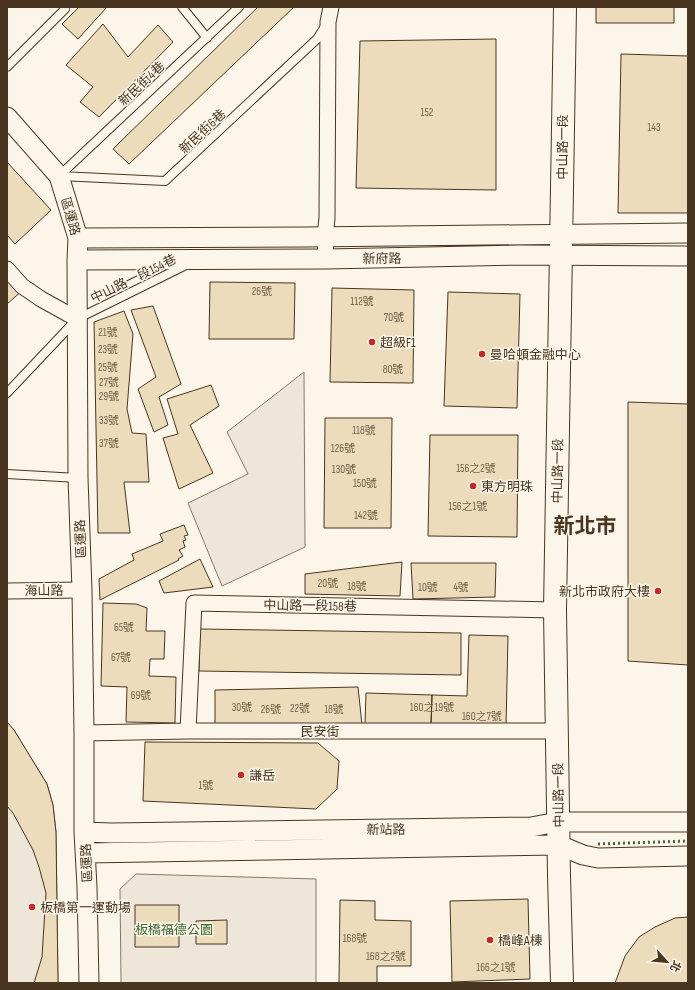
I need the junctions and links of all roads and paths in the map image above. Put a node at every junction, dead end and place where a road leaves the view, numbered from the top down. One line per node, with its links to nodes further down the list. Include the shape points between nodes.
1 (182, 7): 6 (lane)
2 (239, 7): 6 (lane, 新民街4巷)
3 (565, 7): 10 (main road, 中山路一段)
4 (65, 9): 7 (lane)
5 (329, 14): 9 (lane, 新民街6巷, via 316,39 165,181); 12 (street)
6 (207, 38): 9 (lane, 新民街4巷)
7 (7, 67)
8 (7, 117): 9 (street, 區運路)
9 (59, 176): 13 (street, 區運路)
10 (562, 233): 11 (street, 新府路); 12 (street, 新府路); 14 (main road, 中山路一段)
11 (688, 233)
12 (325, 237): 13 (street, 新府路); 17 (street)
13 (78, 238): 18 (street, 區運路)
14 (560, 255): 15 (street, 新府路); 17 (street, 新府路); 26 (main road, 中山路一段)
15 (688, 256)
16 (199, 259): 17 (street, 新府路); 18 (street, 新府路); 20 (lane, 中山路一段154巷)
17 (326, 259)
18 (77, 260): 20 (street, 區運路)
19 (7, 268): 20 (street, via 22,286)
20 (78, 318): 21 (lane); 23 (street, 區運路)
21 (7, 393)
22 (7, 474): 23 (lane)
23 (78, 478): 24 (street, 區運路)
24 (82, 590): 25 (street, 海山路); 29 (street, 區運路)
25 (7, 591)
26 (555, 610): 27 (street, 中山路一段158巷, via 194,603); 28 (main road, 中山路一段)
27 (188, 731): 28 (street, 民安街); 29 (street, 民安街)
28 (556, 731): 30 (main road, 中山路一段)
29 (84, 734): 32 (street, 區運路)
30 (558, 822): 31 (street, 新站路); 32 (street, 新站路, via 531,827); 33 (main road, 中山路一段)
31 (688, 822)
32 (84, 832): 34 (street, 區運路)
33 (559, 846): 34 (street, 新站路); 35 (street, 新站路, via 598,858); 37 (main road, 中山路一段)
34 (86, 853): 36 (street, 區運路)
35 (688, 856)
36 (89, 983)
37 (562, 983)

